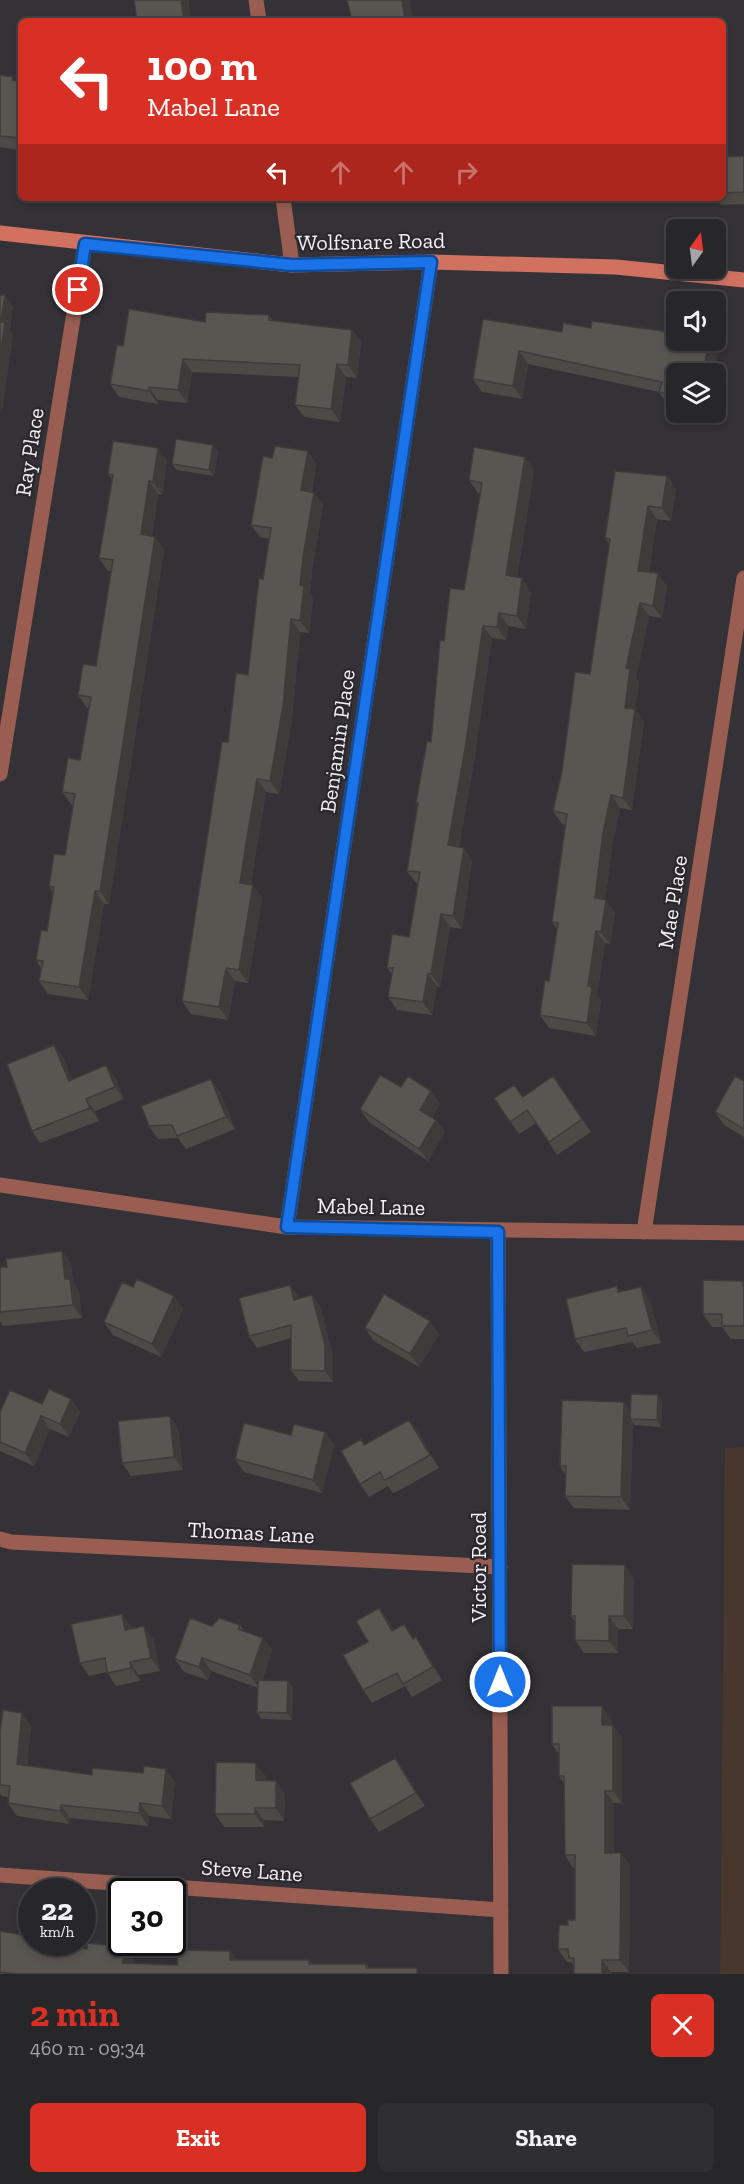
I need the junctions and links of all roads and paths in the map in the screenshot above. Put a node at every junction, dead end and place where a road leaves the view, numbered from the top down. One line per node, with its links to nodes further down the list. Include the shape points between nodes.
1 (256, 0): 2 (street)
2 (259, 18)
3 (283, 201): 7 (street)
4 (0, 233): 5 (street, Wolfsnare Road)
5 (85, 244): 7 (street, Wolfsnare Road); 10 (street, Ray Place)
6 (431, 262): 7 (street, Wolfsnare Road); 8 (street, Wolfsnare Road, via 616,267); 12 (street, Benjamin Place)
7 (292, 265)
8 (744, 279)
9 (744, 578): 14 (street, Mae Place)
10 (0, 774)
11 (0, 1185): 12 (street, Mabel Lane)
12 (287, 1227): 13 (street, Mabel Lane)
13 (498, 1232): 14 (street, Mabel Lane); 17 (street, Victor Road)
14 (644, 1233): 15 (street, Mabel Lane)
15 (744, 1233)
16 (0, 1539): 17 (street, Thomas Lane)
17 (500, 1567): 19 (street, Victor Road)
18 (0, 1875): 19 (street, Steve Lane)
19 (501, 1910): 20 (street, Victor Road)
20 (501, 1974)

